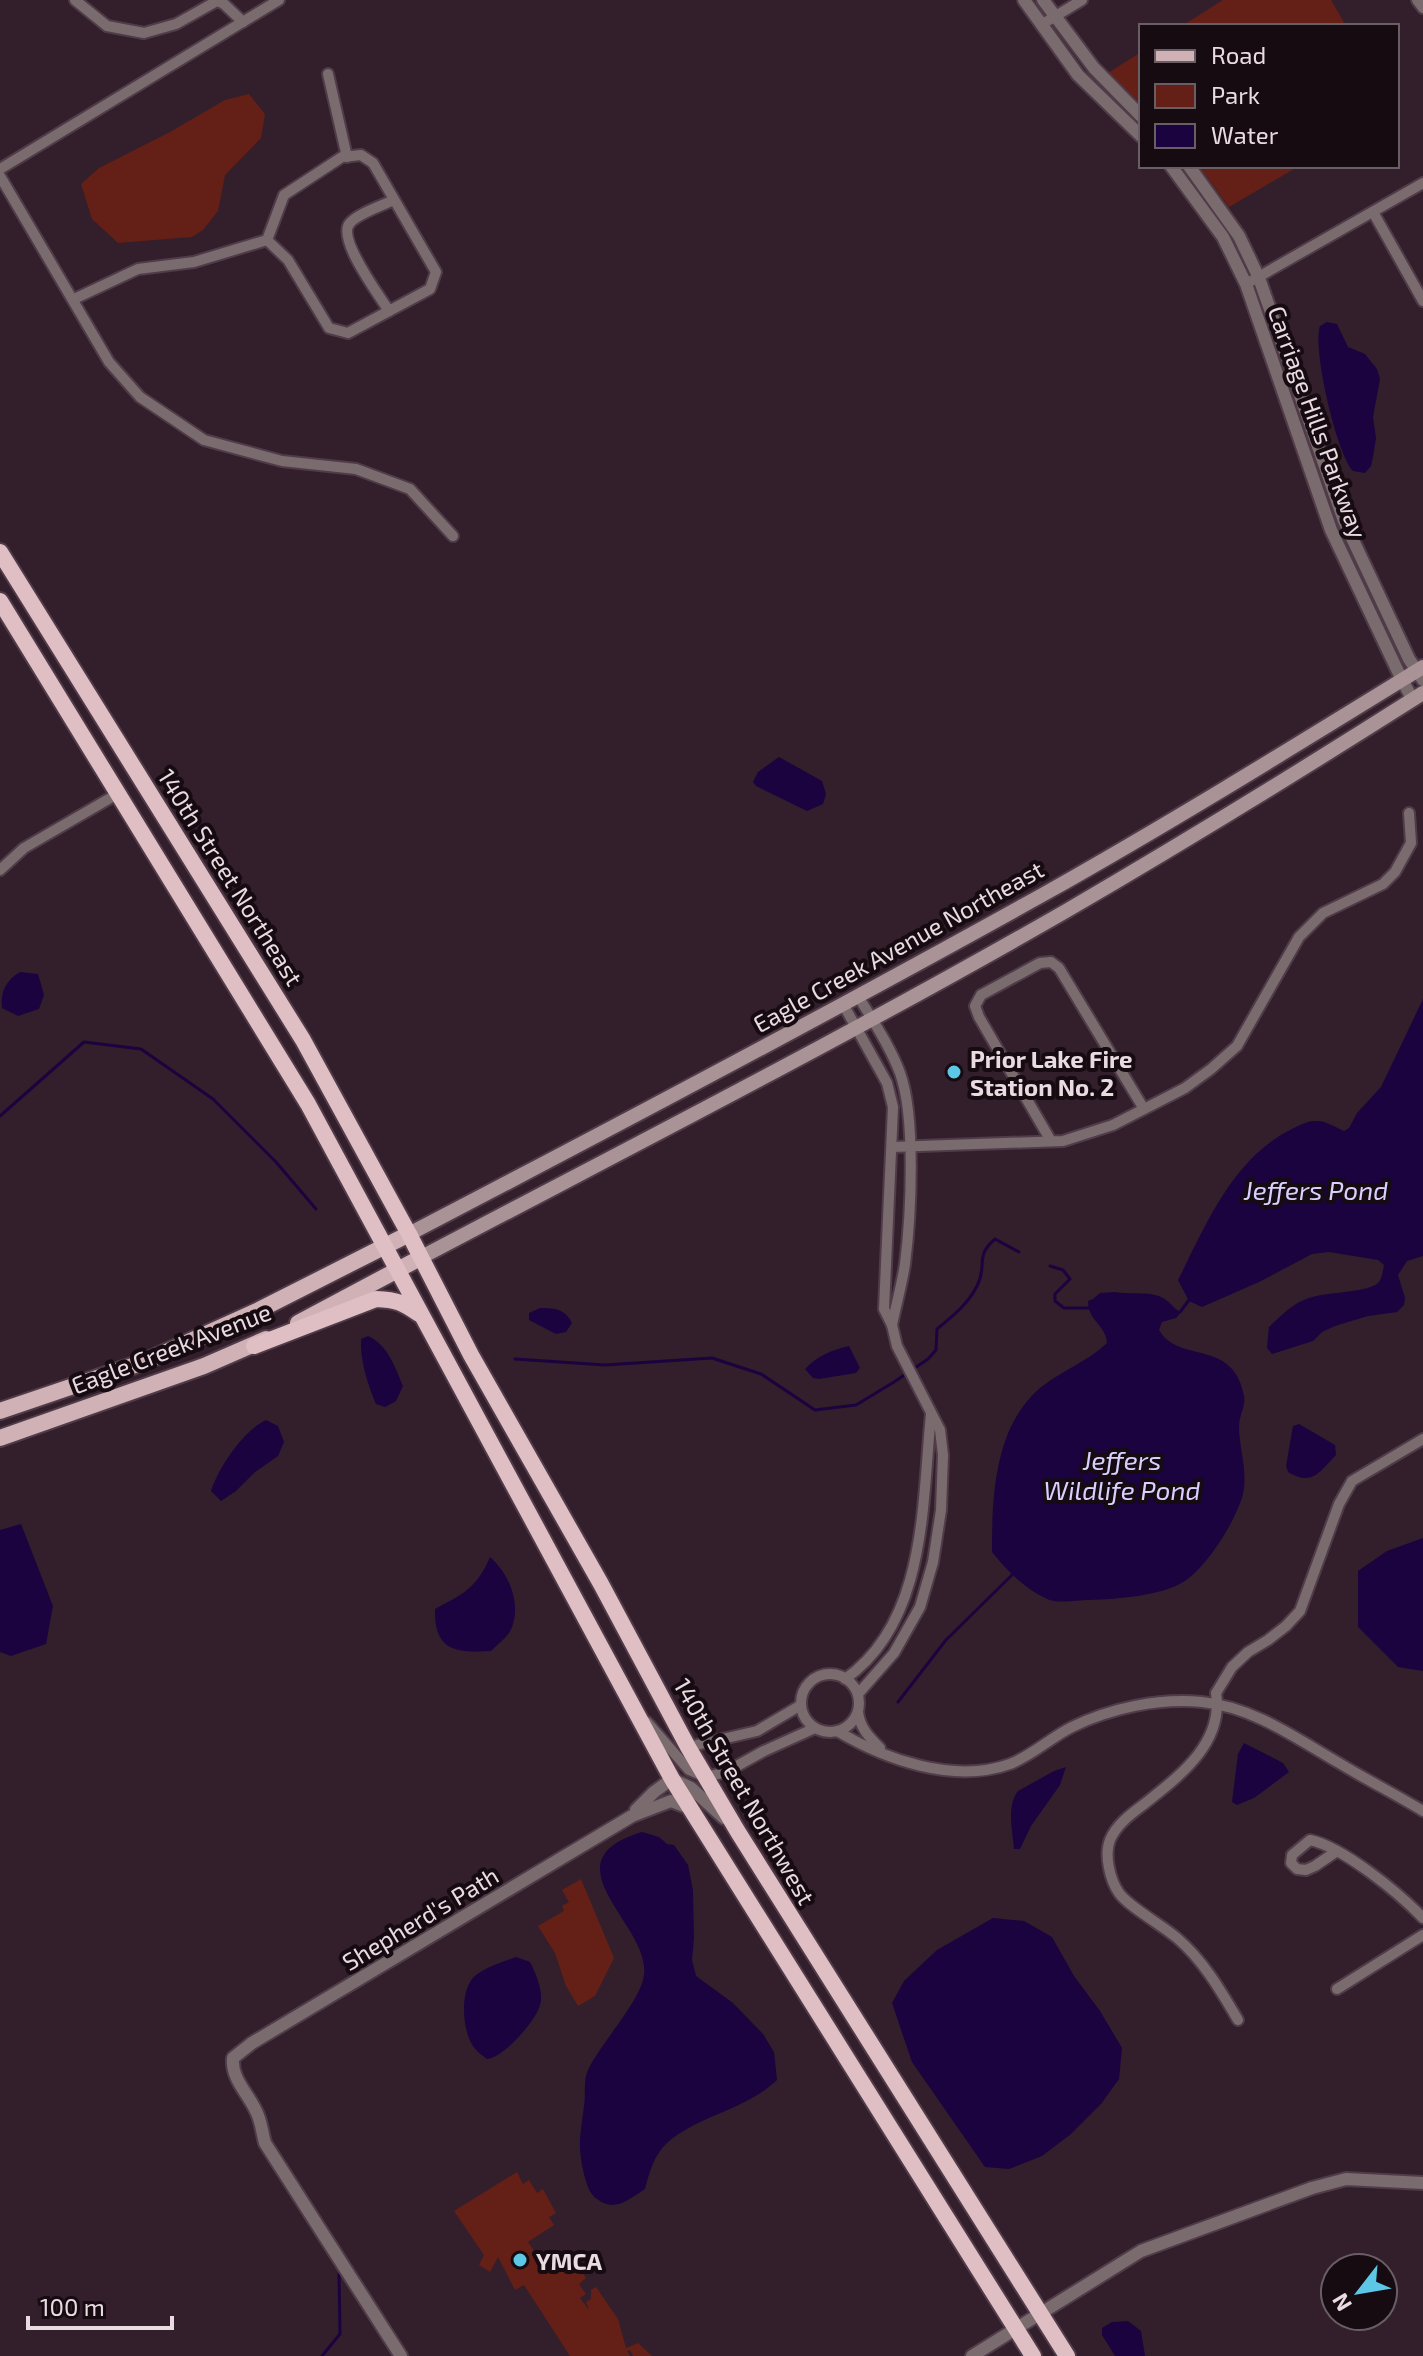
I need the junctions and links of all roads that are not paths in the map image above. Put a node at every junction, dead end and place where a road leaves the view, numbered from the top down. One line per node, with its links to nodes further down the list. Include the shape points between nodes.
1 (92, 0): 7 (street)
2 (279, 0): 10 (street)
3 (1024, 0): 11 (street)
4 (1043, 0): 9 (street)
5 (1082, 0): 9 (street)
6 (1417, 0): 8 (street)
7 (79, 4): 10 (street, via 107,26 144,33 176,24 217,1)
8 (1423, 8)
9 (1055, 17): 11 (street); 13 (street)
10 (243, 22): 18 (street)
11 (1041, 25): 14 (street, via 1078,75)
12 (328, 74): 15 (street)
13 (1139, 114)
14 (1139, 134)
15 (347, 157): 21 (street, via 361,155 373,163); 23 (street, via 284,195)
16 (1172, 168): 25 (street, Carriage Hills Parkway, via 1223,237)
17 (1190, 168): 24 (street, Carriage Hills Parkway, via 1239,236)
18 (0, 169)
19 (0, 176): 26 (street)
20 (1423, 183): 22 (street)
21 (394, 200): 28 (street, via 436,272 430,289); 28 (street, via 350,221 347,228 348,245)
22 (1373, 212): 24 (street); 27 (street)
23 (267, 240): 26 (street, via 194,262 138,269); 28 (street, via 288,260 329,328 348,333)
24 (1259, 278): 25 (street); 32 (street, Carriage Hills Parkway, via 1344,521 1403,648)
25 (1246, 284): 33 (street, Carriage Hills Parkway, via 1331,530)
26 (74, 299): 29 (street, via 109,362 140,397 204,440 282,461 356,469 410,489)
27 (1423, 301)
28 (389, 311)
29 (453, 536)
30 (0, 552): 46 (highway, 140th Street Northeast, via 303,1040)
31 (0, 601): 35 (highway)
32 (1421, 673): 33 (main road, Eagle Creek Avenue Northeast)
33 (1402, 680): 34 (street, Carriage Hills Parkway); 38 (main road, Eagle Creek Avenue Northeast, via 1151,832)
34 (1418, 696): 40 (main road, Eagle Creek Avenue Northeast, via 1066,911)
35 (119, 793): 37 (street, via 24,848); 47 (highway, via 308,1104)
36 (1409, 813): 42 (street, via 1411,843 1395,872 1383,884 1323,913 1299,937 1237,1046 1185,1088)
37 (0, 870)
38 (858, 996): 39 (main road, Eagle Creek Avenue Northeast); 40 (street)
39 (843, 1004): 41 (street); 46 (main road, Eagle Creek Avenue Northeast)
40 (871, 1019): 41 (main road, Eagle Creek Avenue Northeast); 44 (street, via 900,1071)
41 (856, 1026): 45 (street, via 887,1083 893,1107); 48 (main road, Eagle Creek Avenue Northeast)
42 (1144, 1109): 43 (street, via 1113,1125); 43 (street, via 1059,968 1040,963 981,995 975,1006)
43 (1051, 1141): 44 (street)
44 (910, 1146): 45 (street); 51 (street, via 905,1264)
45 (892, 1147): 51 (street, via 884,1309)
46 (409, 1234): 47 (main road, Eagle Creek Avenue Northeast); 48 (highway, 140th Street Northwest)
47 (384, 1246): 49 (highway); 53 (main road, Eagle Creek Avenue, via 144,1362)
48 (420, 1258): 49 (main road, Eagle Creek Avenue Northeast); 65 (highway, 140th Street Northwest)
49 (396, 1270): 50 (highway); 52 (main road, Eagle Creek Avenue)
50 (420, 1315): 52 (highway, via 391,1299 376,1299); 61 (highway)
51 (892, 1325): 54 (street)
52 (254, 1346): 55 (main road, Eagle Creek Avenue)
53 (0, 1411)
54 (931, 1414): 57 (street, via 915,1562 904,1601 879,1647); 58 (street, via 940,1430 943,1455 933,1562 920,1607 894,1653)
55 (0, 1438)
56 (1423, 1439): 60 (street, via 1352,1481 1300,1611 1232,1667 1216,1693)
57 (845, 1679): 58 (street); 59 (street, via 819,1677 805,1688)
58 (858, 1694): 62 (street)
59 (801, 1705): 63 (street); 65 (street, via 757,1731)
60 (1218, 1705): 66 (street, via 1126,1706 1071,1728 1008,1765 966,1773 918,1767); 70 (street, via 1287,1732); 77 (street, via 1197,1758 1124,1820 1110,1841 1109,1862 1121,1895 1179,1940)
61 (632, 1707): 67 (street, via 689,1770); 68 (highway)
62 (858, 1711): 64 (street); 66 (street, via 865,1732)
63 (815, 1728): 64 (street); 67 (street)
64 (837, 1731): 66 (street)
65 (688, 1747): 67 (highway, 140th Street Northwest)
66 (884, 1753)
67 (706, 1777): 72 (highway, 140th Street Northwest)
68 (672, 1779): 69 (highway); 71 (street, Shepherd's Path); 72 (street, via 711,1804)
69 (689, 1808): 71 (street, Shepherd's Path, via 671,1801); 80 (highway)
70 (1423, 1811)
71 (632, 1816): 81 (street, Shepherd's Path, via 233,2058 235,2075 257,2111 265,2143)
72 (738, 1832): 79 (highway, 140th Street Northwest)
73 (1337, 1851): 74 (street)
74 (1423, 1918)
75 (1423, 1935): 76 (street)
76 (1337, 1989)
77 (1238, 2020)
78 (1423, 2183): 79 (street, via 1346,2179 1312,2188 1141,2251)
79 (1040, 2313): 80 (street); 84 (highway, 140th Street Northwest)
80 (1015, 2328): 82 (street); 83 (highway)
81 (401, 2356)
82 (972, 2356)
83 (1033, 2356)
84 (1067, 2356)

